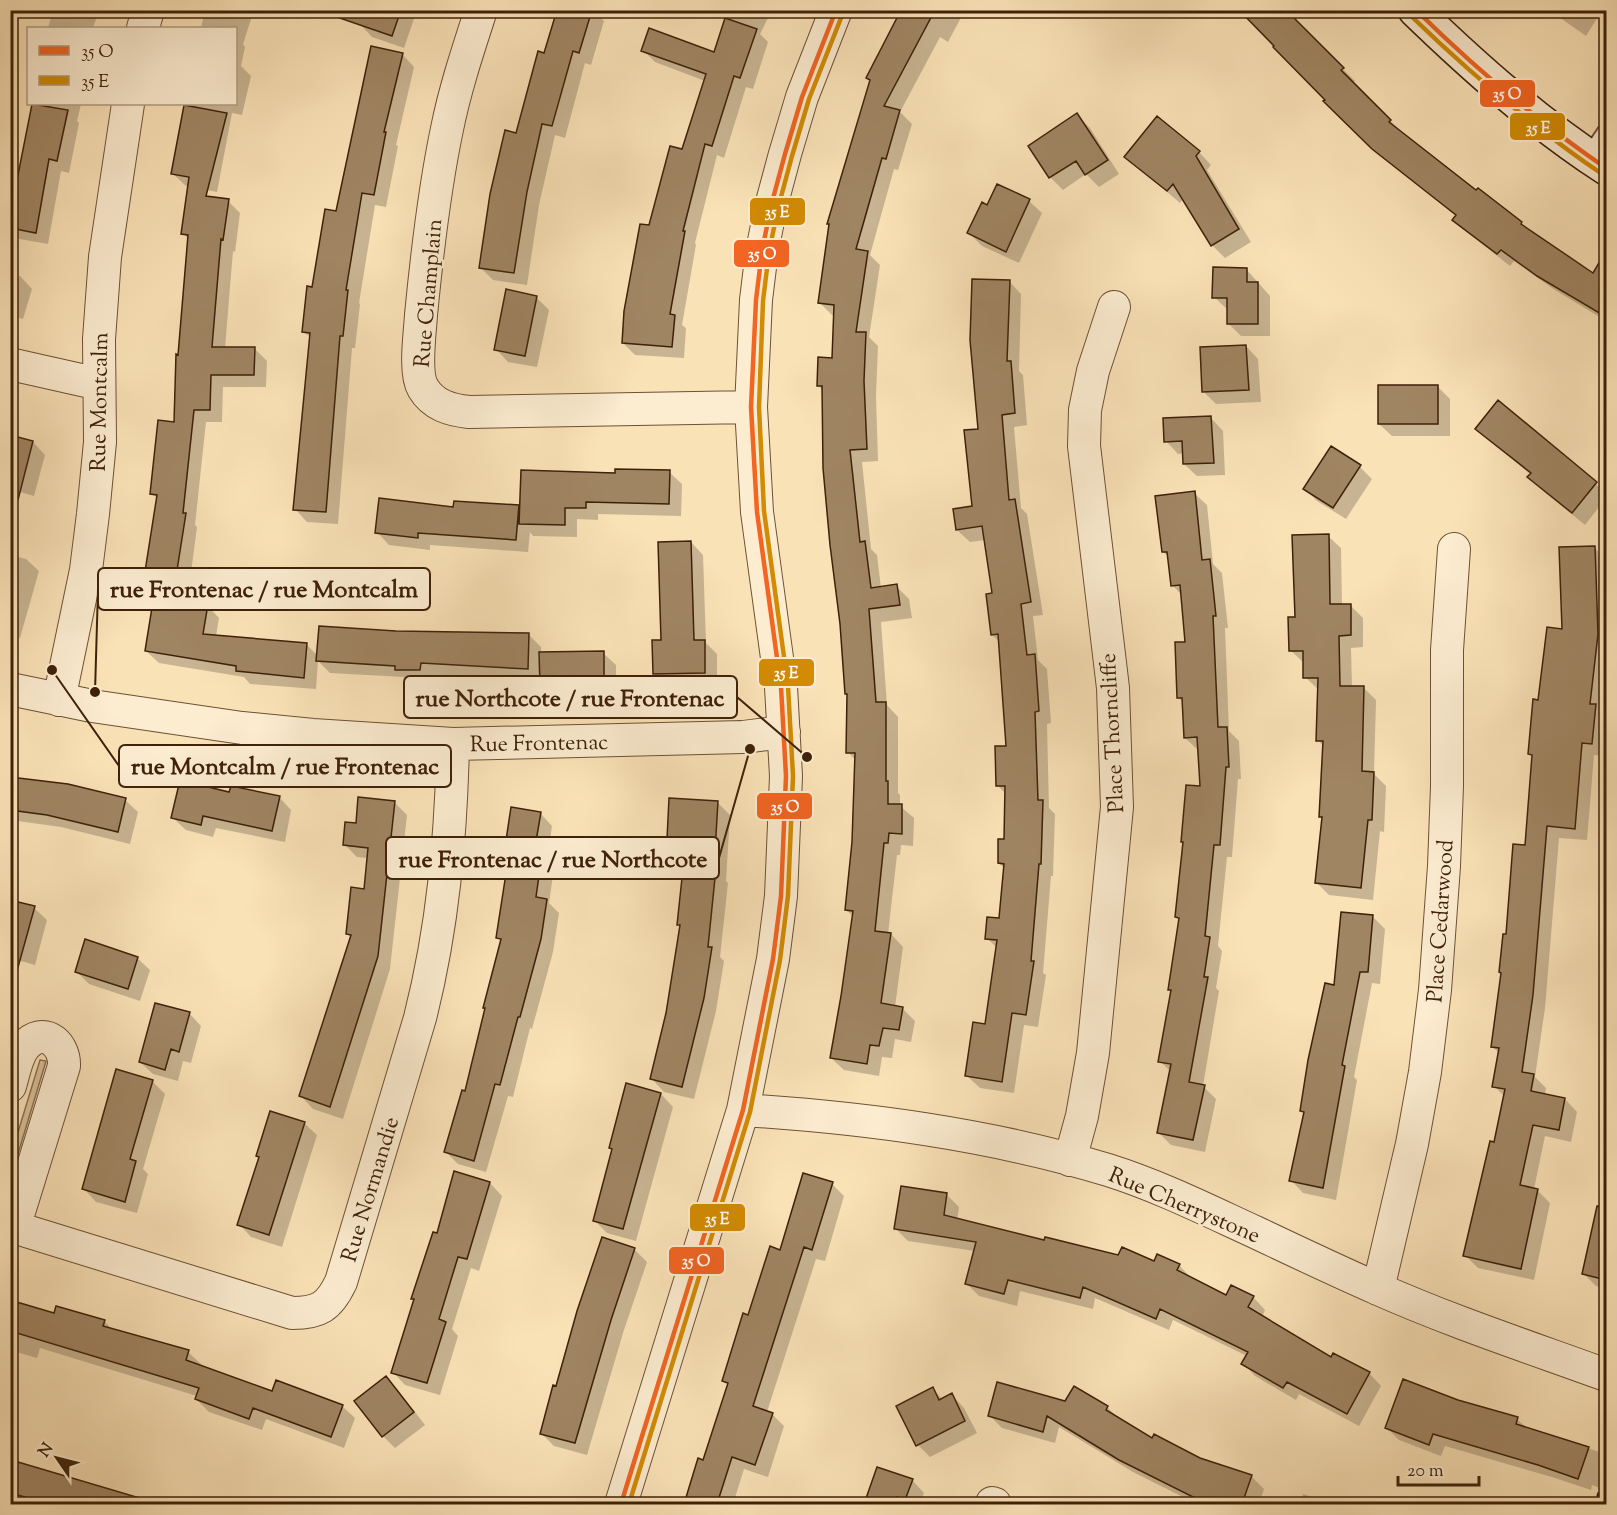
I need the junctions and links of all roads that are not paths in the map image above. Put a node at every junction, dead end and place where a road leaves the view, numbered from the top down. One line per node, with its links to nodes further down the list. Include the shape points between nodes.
1 (148, 10): 5 (street)
2 (481, 10): 11 (street, Rue Champlain, via 447,128 427,253 419,373 429,397 452,410 469,412)
3 (836, 10): 11 (street, via 802,97 771,206 756,300)
4 (1415, 10): 7 (street, via 1482,73 1549,128)
5 (143, 27)
6 (128, 105): 10 (street, Rue Montcalm, via 105,257)
7 (1601, 152)
8 (1114, 308): 19 (street, Place Thorncliffe, via 1093,371 1085,410 1084,446 1113,688 1117,807 1093,1053)
9 (10, 364): 10 (street)
10 (99, 384): 14 (street, Rue Montcalm, via 100,442 86,570)
11 (751, 407): 15 (street, via 757,512)
12 (1454, 549): 21 (street, Place Cedarwood, via 1447,650 1444,866 1435,990 1413,1144)
13 (10, 689): 14 (street, Rue Frontenac)
14 (59, 700): 16 (street, Rue Frontenac, via 242,728)
15 (784, 732): 16 (street, Rue Frontenac, via 743,737); 18 (street, via 781,896 771,971)
16 (453, 744): 20 (street, Rue Normandie, via 448,853 430,976 341,1282 324,1307 292,1313)
17 (10, 1086): 20 (street, via 27,1043 36,1038 59,1045 64,1066)
18 (743, 1110): 19 (street, Rue Cherrystone, via 920,1127); 23 (street)
19 (1071, 1160): 21 (street, Rue Cherrystone, via 1130,1178 1203,1208)
20 (12, 1227)
21 (1378, 1289): 22 (street, Rue Cherrystone)
22 (1606, 1375)
23 (621, 1504)

